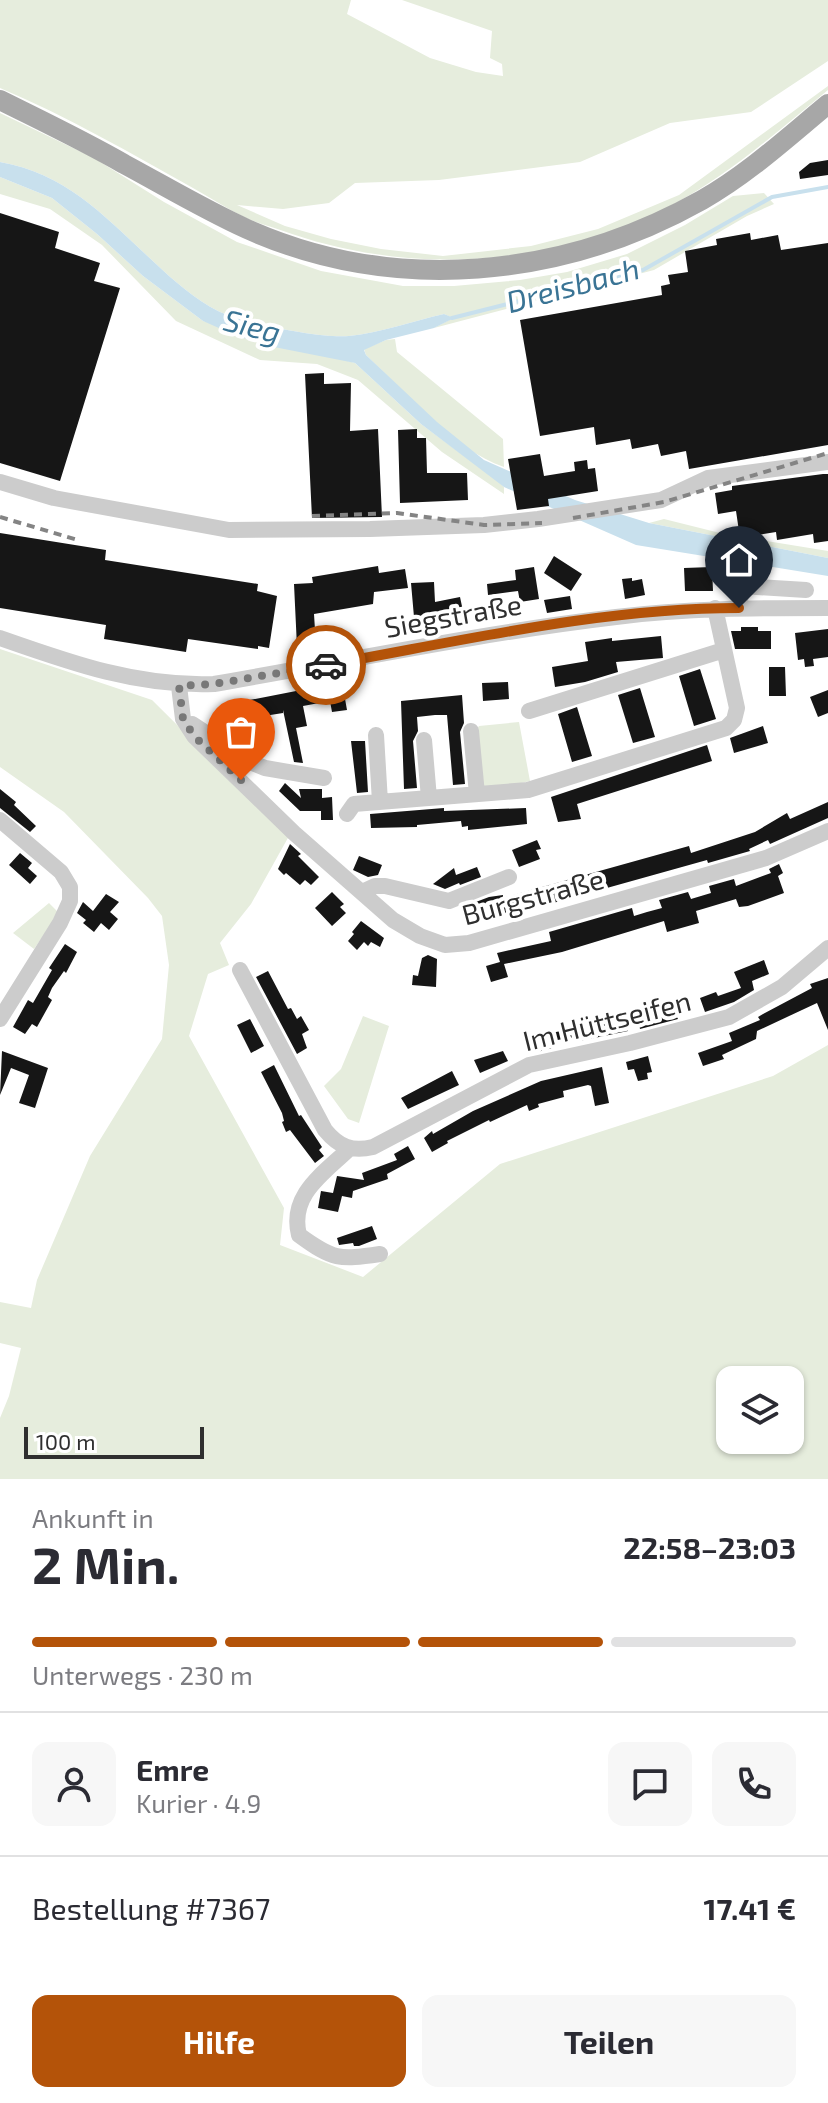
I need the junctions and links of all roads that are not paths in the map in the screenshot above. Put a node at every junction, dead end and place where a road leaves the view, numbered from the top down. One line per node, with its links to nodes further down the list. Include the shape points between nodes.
1 (0, 100): 2 (main road, via 249,230 337,260 431,271 477,270 563,256 659,223 751,167)
2 (828, 104)
3 (828, 462): 4 (street, via 708,478 661,500 484,525 229,530 54,498)
4 (0, 482)
5 (806, 590): 7 (street, via 742,586)
6 (715, 608): 7 (street, Siegstraße); 10 (street); 11 (street, Siegstraße, via 586,621)
7 (739, 608): 8 (street, Siegstraße)
8 (828, 608)
9 (0, 638): 11 (street, Siegstraße, via 141,681)
10 (724, 650): 12 (street); 18 (street, via 737,708 726,728 528,790)
11 (179, 686): 13 (street)
12 (529, 711)
13 (183, 719): 17 (street, via 250,762); 25 (street, Burgstraße, via 294,833)
14 (471, 731): 18 (street)
15 (376, 735): 20 (street)
16 (424, 740): 19 (street)
17 (324, 778)
18 (477, 794): 19 (street)
19 (429, 798): 20 (street)
20 (380, 802): 21 (street, via 354,804)
21 (347, 814)
22 (0, 820): 28 (street, via 61,872 70,887 70,901)
23 (828, 831): 25 (street, Burgstraße, via 766,858 469,943 445,945 420,936)
24 (509, 877): 25 (street, via 449,901 385,886)
25 (362, 892)
26 (828, 948): 29 (street, Im Hüttseifen, via 782,987 729,1017 529,1065 373,1147)
27 (240, 970): 29 (street, via 325,1130)
28 (0, 1019)
29 (349, 1149): 30 (street, via 305,1193 297,1208 299,1235 323,1252 346,1259)
30 (380, 1254)

